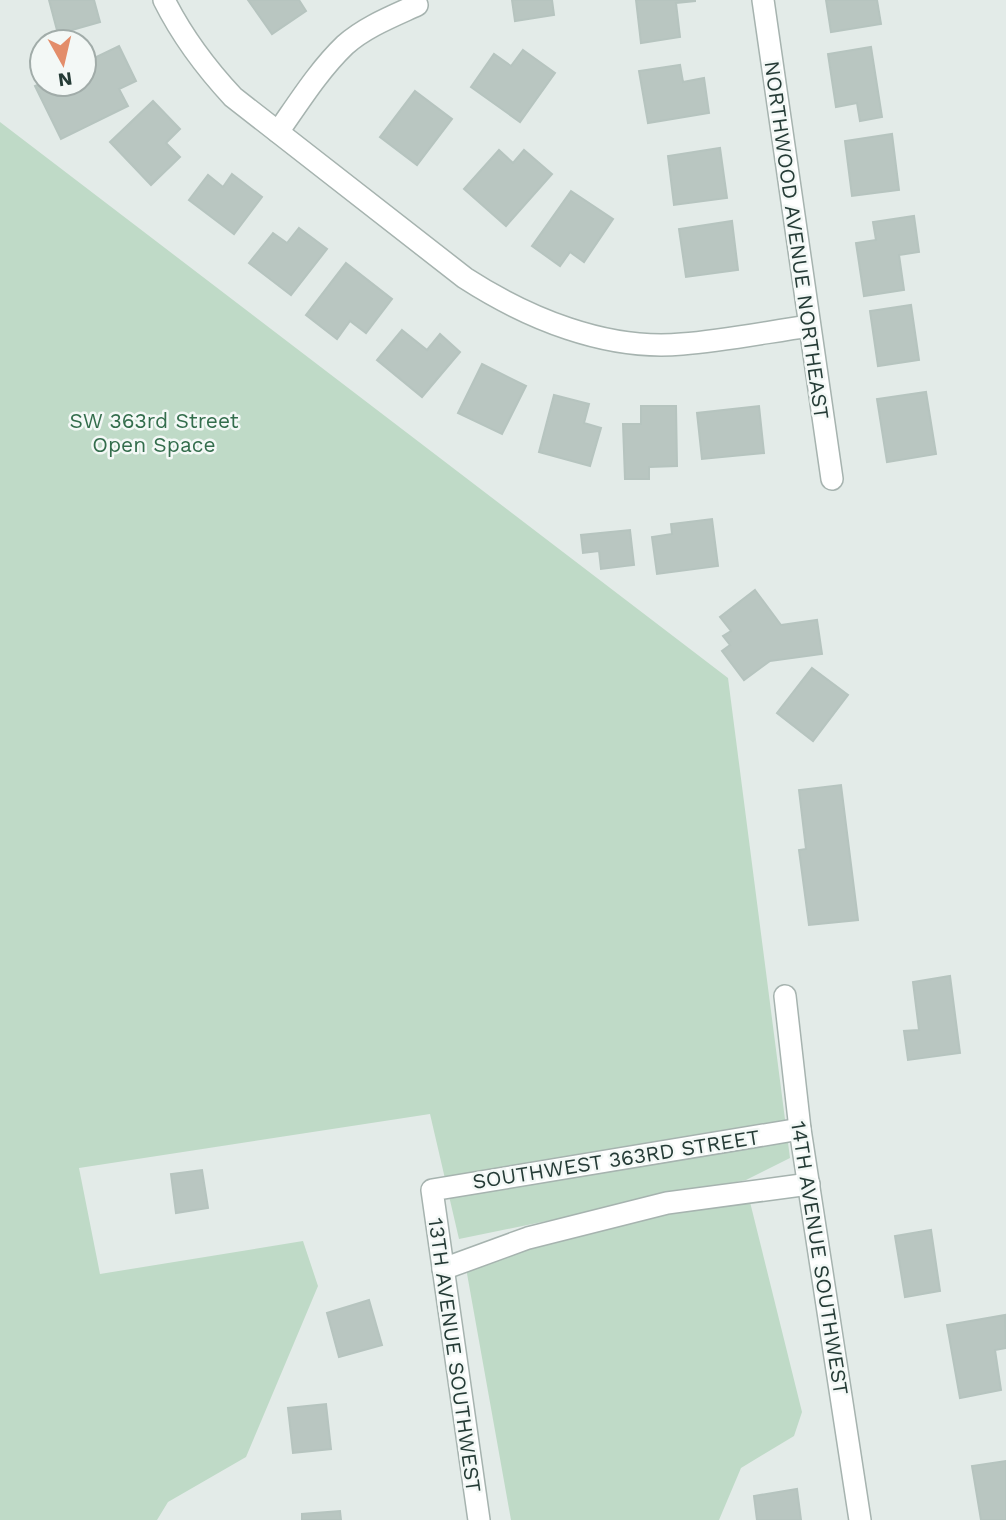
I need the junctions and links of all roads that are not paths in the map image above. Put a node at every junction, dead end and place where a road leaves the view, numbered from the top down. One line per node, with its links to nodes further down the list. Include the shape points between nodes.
1 (164, 0): 4 (street, via 212,75)
2 (763, 0): 5 (street, NORTHWOOD AVENUE NORTHEAST)
3 (417, 5): 4 (street, via 346,44)
4 (278, 132): 5 (street, via 465,278 537,318 609,339 680,345)
5 (809, 326): 6 (street, NORTHWOOD AVENUE NORTHEAST)
6 (832, 479)
7 (785, 996): 8 (street, 14TH AVENUE SOUTHWEST)
8 (800, 1129): 9 (street, 14TH AVENUE SOUTHWEST); 10 (street, SOUTHWEST 363RD STREET)
9 (809, 1184): 11 (street, via 667,1203 528,1238); 13 (street, 14TH AVENUE SOUTHWEST)
10 (432, 1190): 11 (street, 13TH AVENUE SOUTHWEST)
11 (443, 1269): 12 (street, 13TH AVENUE SOUTHWEST)
12 (479, 1520)
13 (860, 1520)

